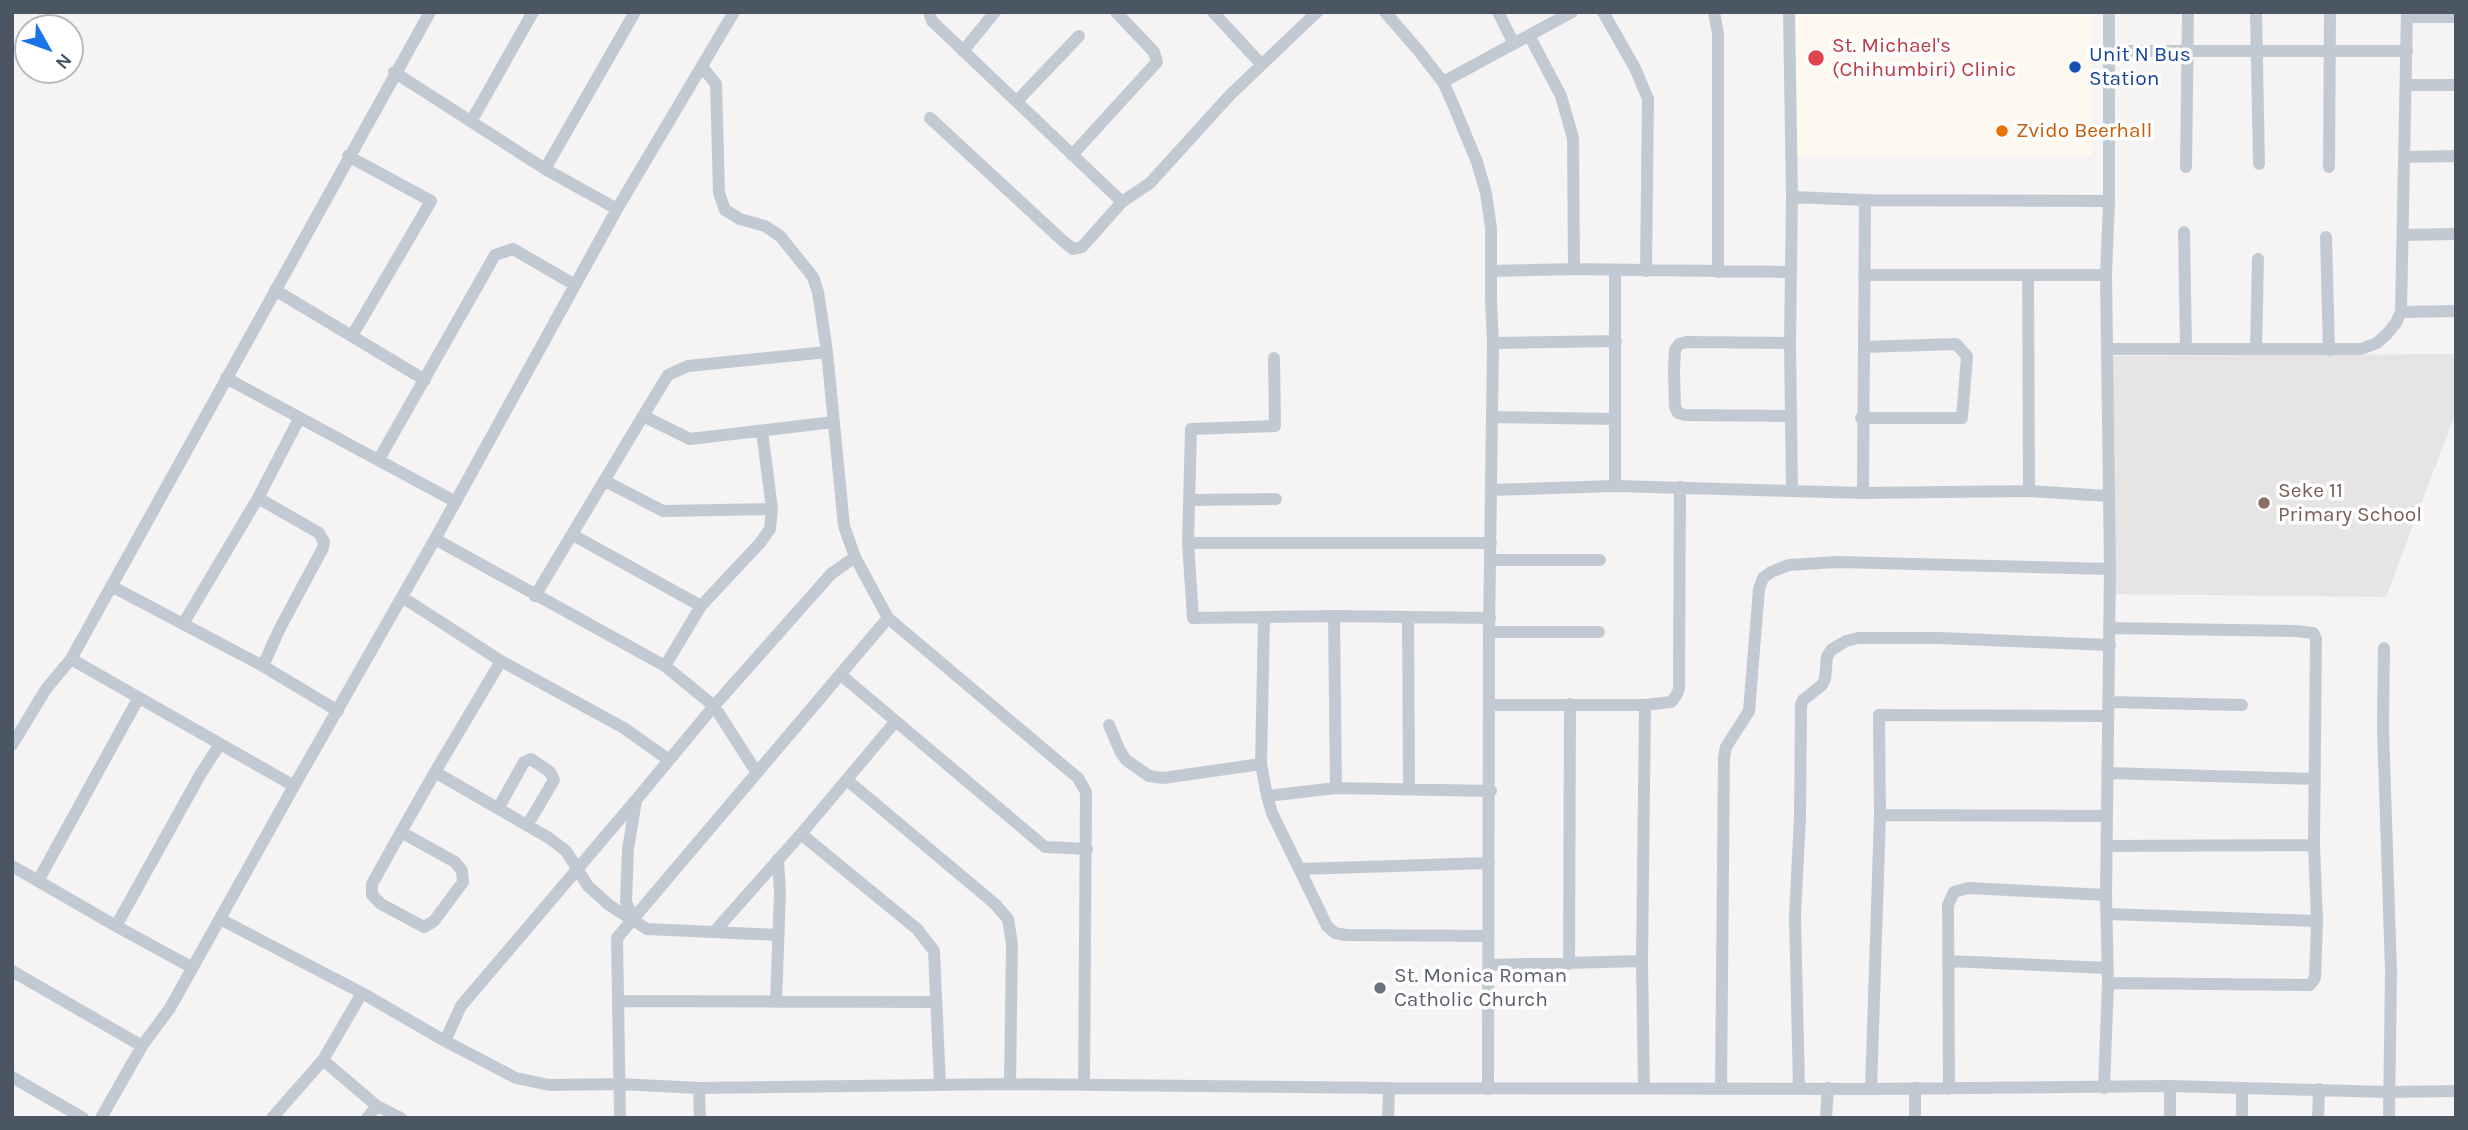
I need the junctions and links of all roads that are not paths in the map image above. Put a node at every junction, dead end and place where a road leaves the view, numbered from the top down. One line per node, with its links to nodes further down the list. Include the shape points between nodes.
1 (430, 12): 33 (street)
2 (533, 12): 39 (street)
3 (635, 12): 47 (street)
4 (734, 12): 32 (street)
5 (929, 12): 25 (street, via 932,21)
6 (995, 12): 25 (street)
7 (1116, 12): 41 (street, via 1154,52 1157,62)
8 (1213, 12): 31 (street)
9 (1317, 12): 31 (street)
10 (1385, 12): 34 (street)
11 (1498, 12): 24 (street)
12 (1573, 12): 23 (street)
13 (1603, 12): 61 (street, via 1648,99)
14 (1714, 12): 62 (street, via 1718,34)
15 (1789, 12): 48 (street)
16 (2109, 12): 26 (street)
17 (2188, 12): 27 (street)
18 (2256, 12): 28 (street)
19 (2330, 12): 29 (street)
20 (2407, 15): 21 (street); 30 (street)
21 (2456, 17)
22 (1079, 36): 37 (street)
23 (1530, 37): 24 (street); 58 (street, via 1562,96 1573,138)
24 (1514, 44): 34 (street)
25 (963, 51): 37 (street)
26 (2110, 51): 27 (street); 50 (street)
27 (2188, 51): 28 (street); 45 (street)
28 (2256, 51): 29 (street); 44 (street)
29 (2330, 51): 30 (street); 46 (street)
30 (2407, 51): 35 (street)
31 (1261, 64): 51 (street, via 1150,183)
32 (703, 68): 52 (street); 80 (street, via 716,84 719,193 725,210 765,226 801,260 818,292)
33 (394, 72): 39 (street); 40 (street)
34 (1443, 82): 60 (street, via 1468,136 1486,193)
35 (2407, 85): 36 (street); 42 (street)
36 (2456, 85)
37 (1017, 101): 41 (street)
38 (930, 118): 51 (street, via 1073,248 1082,247)
39 (471, 120): 47 (street)
40 (348, 156): 68 (street); 71 (street, via 431,201)
41 (1072, 156): 51 (street)
42 (2404, 156): 43 (street); 55 (street)
43 (2456, 156)
44 (2259, 164)
45 (2186, 167)
46 (2329, 167)
47 (545, 169): 52 (street)
48 (1792, 197): 49 (street); 63 (street)
49 (1865, 200): 50 (street); 64 (street)
50 (2109, 201): 66 (street)
51 (1122, 202)
52 (617, 209): 67 (street)
53 (2184, 232): 76 (street)
54 (2456, 234): 55 (street)
55 (2403, 235): 70 (street)
56 (2326, 237): 79 (street)
57 (2258, 259): 78 (street)
58 (1574, 268): 59 (street); 60 (street)
59 (1615, 270): 61 (street); 72 (street)
60 (1492, 271): 73 (street)
61 (1646, 271): 62 (street)
62 (1718, 272): 63 (street)
63 (1791, 272): 74 (street)
64 (1864, 275): 65 (street); 75 (street)
65 (2028, 275): 66 (street); 98 (street)
66 (2106, 275): 77 (street)
67 (575, 285): 83 (street, via 513,249 495,255); 104 (street)
68 (275, 290): 71 (street); 82 (street)
69 (2456, 311): 70 (street)
70 (2401, 312): 79 (street, via 2377,343 2361,349)
71 (352, 336): 83 (street)
72 (1616, 341): 73 (street); 89 (street)
73 (1493, 343): 86 (street)
74 (1790, 343): 85 (street); 85 (street, via 1686,342 1675,350 1674,370 1678,413)
75 (1864, 347): 87 (street); 87 (street, via 1956,344 1967,356 1962,418)
76 (2186, 348): 77 (street); 78 (street)
77 (2108, 349): 100 (street)
78 (2256, 349): 79 (street)
79 (2329, 350)
80 (827, 352): 84 (street, via 688,366 668,375); 90 (street)
81 (1274, 358): 103 (street, via 1275,426 1191,429)
82 (226, 378): 88 (street); 114 (street)
83 (425, 380): 92 (street)
84 (643, 416): 91 (street, via 690,439); 93 (street)
85 (1791, 416): 97 (street)
86 (1492, 417): 89 (street); 96 (street)
87 (1861, 418): 99 (street)
88 (299, 419): 92 (street); 101 (street)
89 (1615, 419): 94 (street)
90 (834, 422): 91 (street); 110 (street, via 844,526)
91 (762, 430): 105 (street)
92 (379, 459): 104 (street)
93 (605, 481): 105 (street, via 663,512); 106 (street)
94 (1615, 486): 95 (street); 96 (street)
95 (1680, 487): 97 (street); 136 (street, via 1679,689 1671,702)
96 (1492, 490): 109 (street)
97 (1792, 490): 99 (street)
98 (2029, 491): 99 (street); 100 (street)
99 (1863, 493)
100 (2108, 496): 113 (street)
101 (258, 498): 122 (street); 130 (street, via 319,533 324,542)
102 (1276, 499): 103 (street)
103 (1189, 500): 108 (street)
104 (456, 502): 107 (street)
105 (772, 509): 117 (street, via 770,529 760,543)
106 (573, 534): 115 (street); 117 (street)
107 (435, 539): 115 (street); 116 (street)
108 (1188, 543): 109 (street); 121 (street, via 1193,618)
109 (1491, 543): 111 (street)
110 (855, 556): 120 (street); 138 (street, via 831,574)
111 (1490, 560): 112 (street); 123 (street)
112 (1600, 560)
113 (2110, 569): 124 (street); 207 (street, via 1837,562 1789,565 1763,578 1749,711 1724,757)
114 (111, 586): 122 (street); 128 (street)
115 (535, 596): 131 (street)
116 (402, 597): 129 (street); 140 (street)
117 (701, 606): 131 (street)
118 (1334, 616): 119 (street); 121 (street); 153 (street)
119 (1408, 617): 123 (street); 154 (street)
120 (888, 618): 132 (street); 166 (street, via 1078,778 1086,792)
121 (1264, 619): 146 (street)
122 (183, 624): 130 (street)
123 (1489, 625): 125 (street); 135 (street)
124 (2109, 628): 126 (street); 150 (street, via 2313,633)
125 (1599, 632)
126 (2110, 645): 139 (street); 208 (street, via 1858,638 1832,650 1822,685 1801,705 1795,916)
127 (2384, 648): 217 (street, via 2391,971)
128 (71, 659): 133 (street); 144 (street, via 46,689)
129 (501, 660): 145 (street, via 624,728); 147 (street)
130 (263, 666): 140 (street)
131 (665, 666): 138 (street)
132 (841, 675): 141 (street); 148 (street)
133 (138, 699): 143 (street); 172 (street)
134 (1570, 704): 135 (street); 136 (street); 184 (street)
135 (1490, 705): 155 (street)
136 (1645, 705): 182 (street)
137 (2242, 705): 139 (street)
138 (713, 706): 145 (street); 148 (street)
139 (2107, 709): 149 (street); 159 (street, via 1879,715)
140 (338, 711): 152 (street)
141 (895, 722): 151 (street); 166 (street, via 1045,847)
142 (1109, 725): 146 (street, via 1126,760 1149,776)
143 (220, 744): 152 (street); 178 (street)
144 (12, 745)
145 (669, 760): 157 (street)
146 (1261, 764): 156 (street)
147 (435, 772): 158 (street); 162 (street)
148 (757, 773): 175 (street)
149 (2107, 773): 150 (street); 160 (street)
150 (2315, 779): 164 (street)
151 (847, 780): 163 (street); 199 (street, via 1008,919 1012,944)
152 (294, 786): 176 (street)
153 (1336, 788): 154 (street); 156 (street)
154 (1409, 789): 155 (street)
155 (1491, 791): 168 (street)
156 (1267, 796): 171 (street)
157 (636, 800): 170 (street); 175 (street, via 626,901)
158 (499, 807): 161 (street); 161 (street, via 524,762 531,760 554,780)
159 (1880, 815): 160 (street); 213 (street)
160 (2107, 817): 165 (street)
161 (528, 824): 170 (street, via 566,851)
162 (401, 832): 162 (street, via 455,862 462,871 463,882 434,921 424,927 372,895 372,884)
163 (801, 834): 167 (street); 193 (street, via 917,929 934,951)
164 (2314, 845): 165 (street); 177 (street)
165 (2108, 846): 173 (street)
166 (1087, 849): 201 (street)
167 (778, 859): 179 (street); 180 (street)
168 (1489, 863): 171 (street); 181 (street)
169 (12, 866): 172 (street)
170 (577, 869): 175 (street, via 609,905); 194 (street, via 461,1006)
171 (1300, 869): 181 (street, via 1327,926 1335,933)
172 (38, 881): 178 (street)
173 (2106, 895): 174 (street); 183 (street, via 1959,889 1948,905)
174 (2107, 914): 177 (street); 187 (street)
175 (632, 918): 179 (street, via 648,929); 191 (street, via 617,939)
176 (220, 919): 186 (street); 190 (street)
177 (2317, 921): 189 (street, via 2315,978 2310,985)
178 (116, 926): 186 (street)
179 (715, 931): 180 (street)
180 (778, 934): 192 (street)
181 (1488, 936): 185 (street)
182 (1642, 961): 184 (street); 206 (street)
183 (1948, 961): 187 (street); 214 (street)
184 (1569, 964): 185 (street)
185 (1488, 965): 212 (street)
186 (191, 967): 195 (street, via 170,1008)
187 (2107, 968): 189 (street)
188 (12, 971): 195 (street)
189 (2108, 983): 211 (street)
190 (362, 993): 194 (street); 196 (street)
191 (618, 1001): 192 (street); 198 (street)
192 (776, 1002): 193 (street)
193 (936, 1002): 200 (street)
194 (444, 1041): 198 (street, via 516,1078 549,1085)
195 (142, 1046): 220 (street)
196 (323, 1060): 218 (street); 221 (street)
197 (12, 1077): 219 (street)
198 (620, 1084): 204 (street); 224 (street)
199 (1010, 1084): 200 (street); 201 (street)
200 (940, 1085): 204 (street)
201 (1084, 1085): 205 (street)
202 (2170, 1086): 203 (street); 211 (street); 229 (street)
203 (2242, 1087): 215 (street); 230 (street)
204 (699, 1088): 225 (street)
205 (1389, 1088): 212 (street); 226 (street)
206 (1644, 1088): 207 (street); 212 (street)
207 (1721, 1088): 208 (street)
208 (1799, 1088): 209 (street)
209 (1828, 1088): 213 (street); 227 (street)
210 (1915, 1088): 213 (street); 214 (street); 228 (street)
211 (2104, 1088): 214 (street)
212 (1489, 1089)
213 (1871, 1089)
214 (1949, 1089)
215 (2319, 1089): 217 (street); 231 (street)
216 (2456, 1091): 217 (street)
217 (2388, 1092): 232 (street)
218 (377, 1106): 222 (street); 223 (street)
219 (83, 1118)
220 (100, 1118)
221 (272, 1118)
222 (367, 1118)
223 (401, 1118)
224 (620, 1118)
225 (700, 1118)
226 (1388, 1118)
227 (1826, 1118)
228 (1915, 1118)
229 (2170, 1118)
230 (2242, 1118)
231 (2318, 1118)
232 (2389, 1118)

